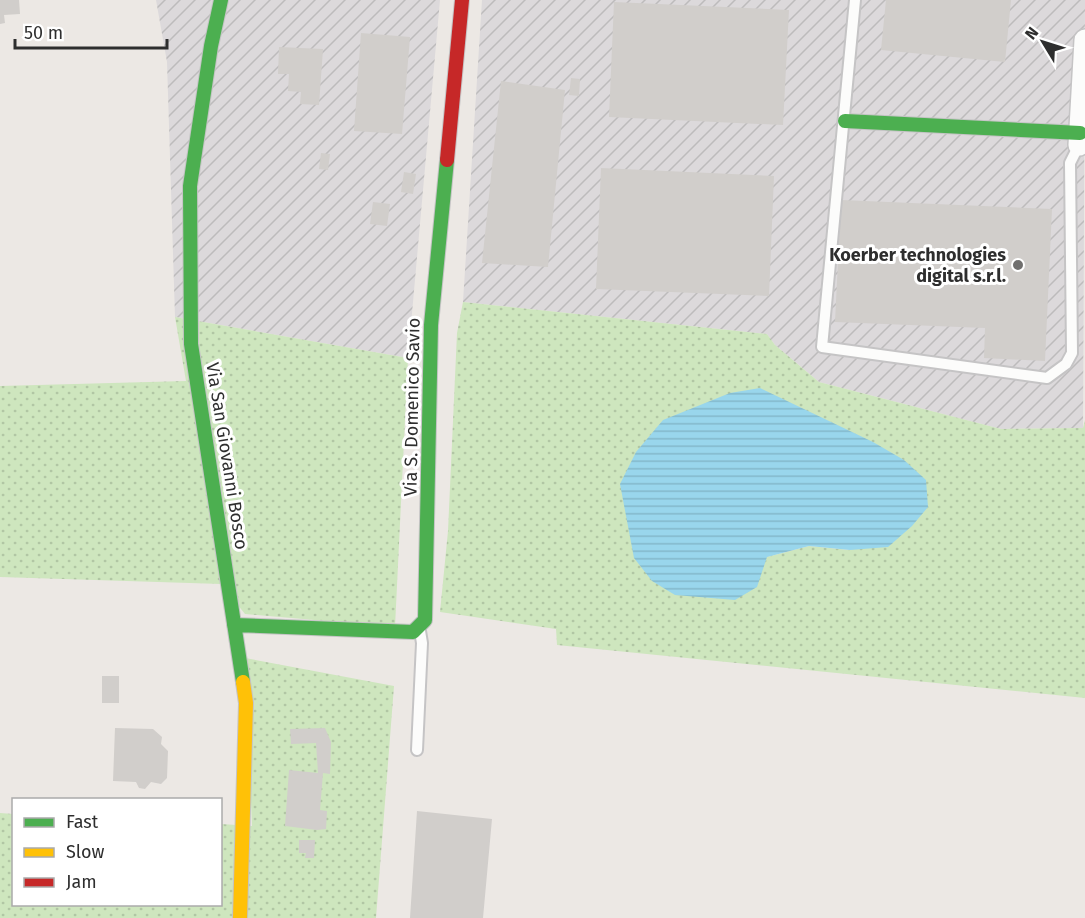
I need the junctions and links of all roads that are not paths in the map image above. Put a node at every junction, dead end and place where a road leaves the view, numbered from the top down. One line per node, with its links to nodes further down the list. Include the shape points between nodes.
1 (221, 0): 7 (street, Via San Giovanni Bosco, via 190,186 191,344)
2 (462, 0): 8 (street, Via S. Domenico Savio, via 431,325 425,620)
3 (855, 0): 5 (lane)
4 (1085, 40): 6 (street)
5 (845, 121): 6 (street); 6 (lane, via 822,347 1047,378 1066,364 1072,353 1070,164)
6 (1079, 139)
7 (234, 625): 8 (street, via 413,632); 10 (street, Via San Giovanni Bosco, via 246,703)
8 (419, 628): 9 (lane, via 422,643)
9 (417, 750)
10 (240, 918)

